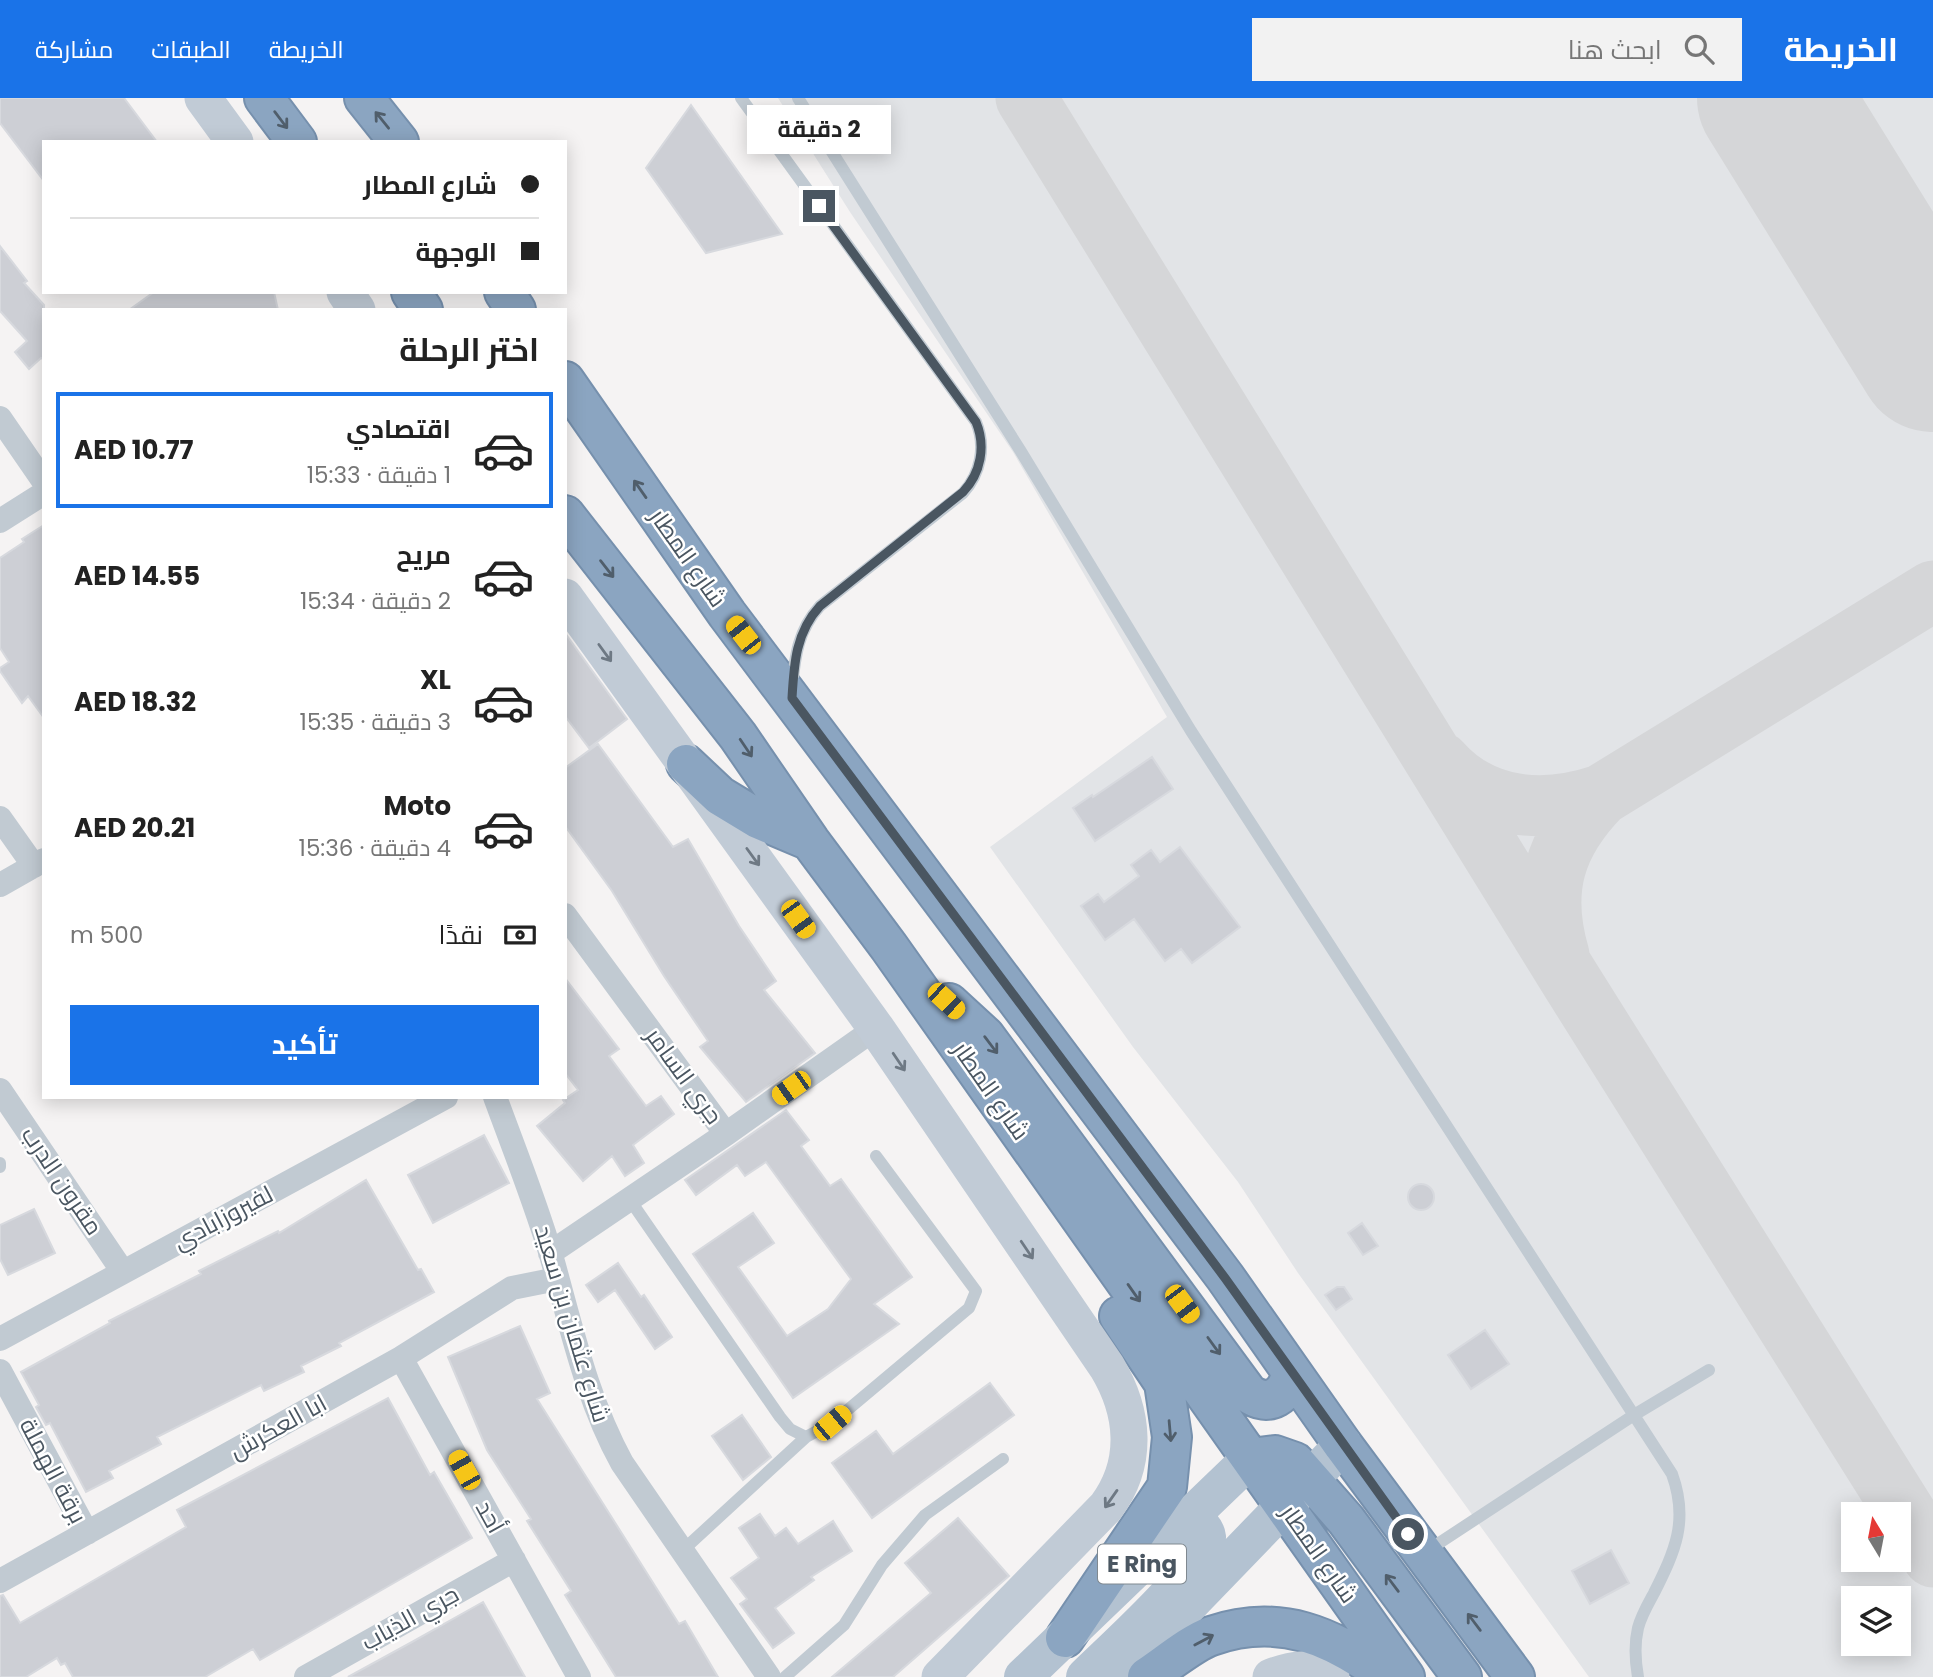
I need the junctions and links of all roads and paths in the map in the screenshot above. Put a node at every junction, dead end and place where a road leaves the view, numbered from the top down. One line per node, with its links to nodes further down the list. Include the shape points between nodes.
1 (204, 98): 6 (street)
2 (264, 98): 7 (highway, one-way to 7)
3 (364, 98): 8 (highway, one-way to 3)
4 (741, 98): 16 (lane, via 976,422 981,440 978,469 963,492 806,621 794,659)
5 (798, 98): 40 (lane, via 1191,731)
6 (234, 140)
7 (296, 140)
8 (397, 140)
9 (567, 384): 16 (highway, شارع المطار, one-way to 9, via 727,614)
10 (0, 418): 11 (street)
11 (42, 479)
12 (42, 494): 14 (street)
13 (567, 517): 19 (highway, شارع المطار, one-way to 19, via 738,736)
14 (0, 521)
15 (567, 600): 17 (street, one-way to 17)
16 (792, 698): 39 (highway, شارع المطار, via 1217,1266)
17 (686, 764): 19 (highway, via 729,802 758,820); 24 (street, one-way to 24)
18 (0, 818): 20 (street)
19 (810, 841): 23 (highway, شارع المطار)
20 (39, 863): 21 (street)
21 (0, 885)
22 (567, 918): 28 (street, جري السامر)
23 (889, 947): 29 (highway, شارع المطار); 39 (highway, one-way to 39, via 985,1036 1248,1393 1256,1399 1280,1395 1290,1383)
24 (876, 1028): 28 (street); 58 (street, one-way to 58, via 1107,1367 1123,1399 1129,1435 1127,1466 1106,1507)
25 (0, 1090): 33 (street, مقرون الدرب)
26 (442, 1099): 33 (street, لفيروزابادي)
27 (496, 1099): 32 (street, شارع عثمان بن سعيد)
28 (726, 1134): 31 (street, جري السامر)
29 (1035, 1154): 43 (highway, شارع المطار, one-way to 43); 52 (highway, one-way to 52, via 1053,1218 1164,1383 1172,1437 1167,1487)
30 (876, 1156): 41 (lane, via 976,1291 969,1308 832,1423)
31 (630, 1199): 32 (street, جري السامر); 41 (lane, via 780,1417)
32 (550, 1253): 34 (street, شارع عثمان بن سعيد)
33 (123, 1272): 35 (street, لفيروزابادي)
34 (557, 1279): 36 (street, ابا العكرش, via 512,1288); 48 (street, شارع عثمان بن سعيد, via 605,1432)
35 (0, 1339)
36 (401, 1358): 47 (street, ابا العكرش); 50 (street, أحد)
37 (1709, 1370): 40 (lane)
38 (0, 1371): 47 (street, برقة الهملة)
39 (1291, 1372): 42 (highway, شارع المطار)
40 (1634, 1415): 49 (lane); 68 (lane, via 1672,1474 1681,1514 1668,1565 1638,1625)
41 (806, 1437): 48 (lane)
42 (1343, 1445): 45 (main road, E Ring); 49 (highway, شارع المطار)
43 (1251, 1458): 45 (highway, شارع المطار); 46 (main road, E Ring)
44 (1003, 1459): 57 (lane, via 925,1515 882,1565 844,1625)
45 (1298, 1493): 61 (main road, E Ring); 65 (highway, شارع المطار); 66 (highway, one-way to 45, via 1346,1520)
46 (1190, 1516): 52 (main road, E Ring); 60 (main road, via 1205,1529 1202,1551 1180,1582)
47 (87, 1533): 51 (street, ابا العكرش)
48 (682, 1551): 56 (street, شارع عثمان بن سعيد)
49 (1423, 1554): 67 (highway, شارع المطار, one-way to 49)
50 (514, 1560): 54 (street, جري الذياب); 55 (street, أحد)
51 (0, 1581)
52 (1065, 1638): 59 (main road, E Ring)
53 (1282, 1673): 63 (street, via 1316,1671)
54 (306, 1677)
55 (579, 1677)
56 (769, 1677)
57 (785, 1677)
58 (940, 1677)
59 (1023, 1677)
60 (1085, 1677)
61 (1119, 1677)
62 (1147, 1677): 64 (highway, one-way to 64, via 1209,1636 1266,1624 1317,1635)
63 (1331, 1677)
64 (1388, 1677)
65 (1405, 1677)
66 (1462, 1677)
67 (1515, 1677)
68 (1638, 1677)

